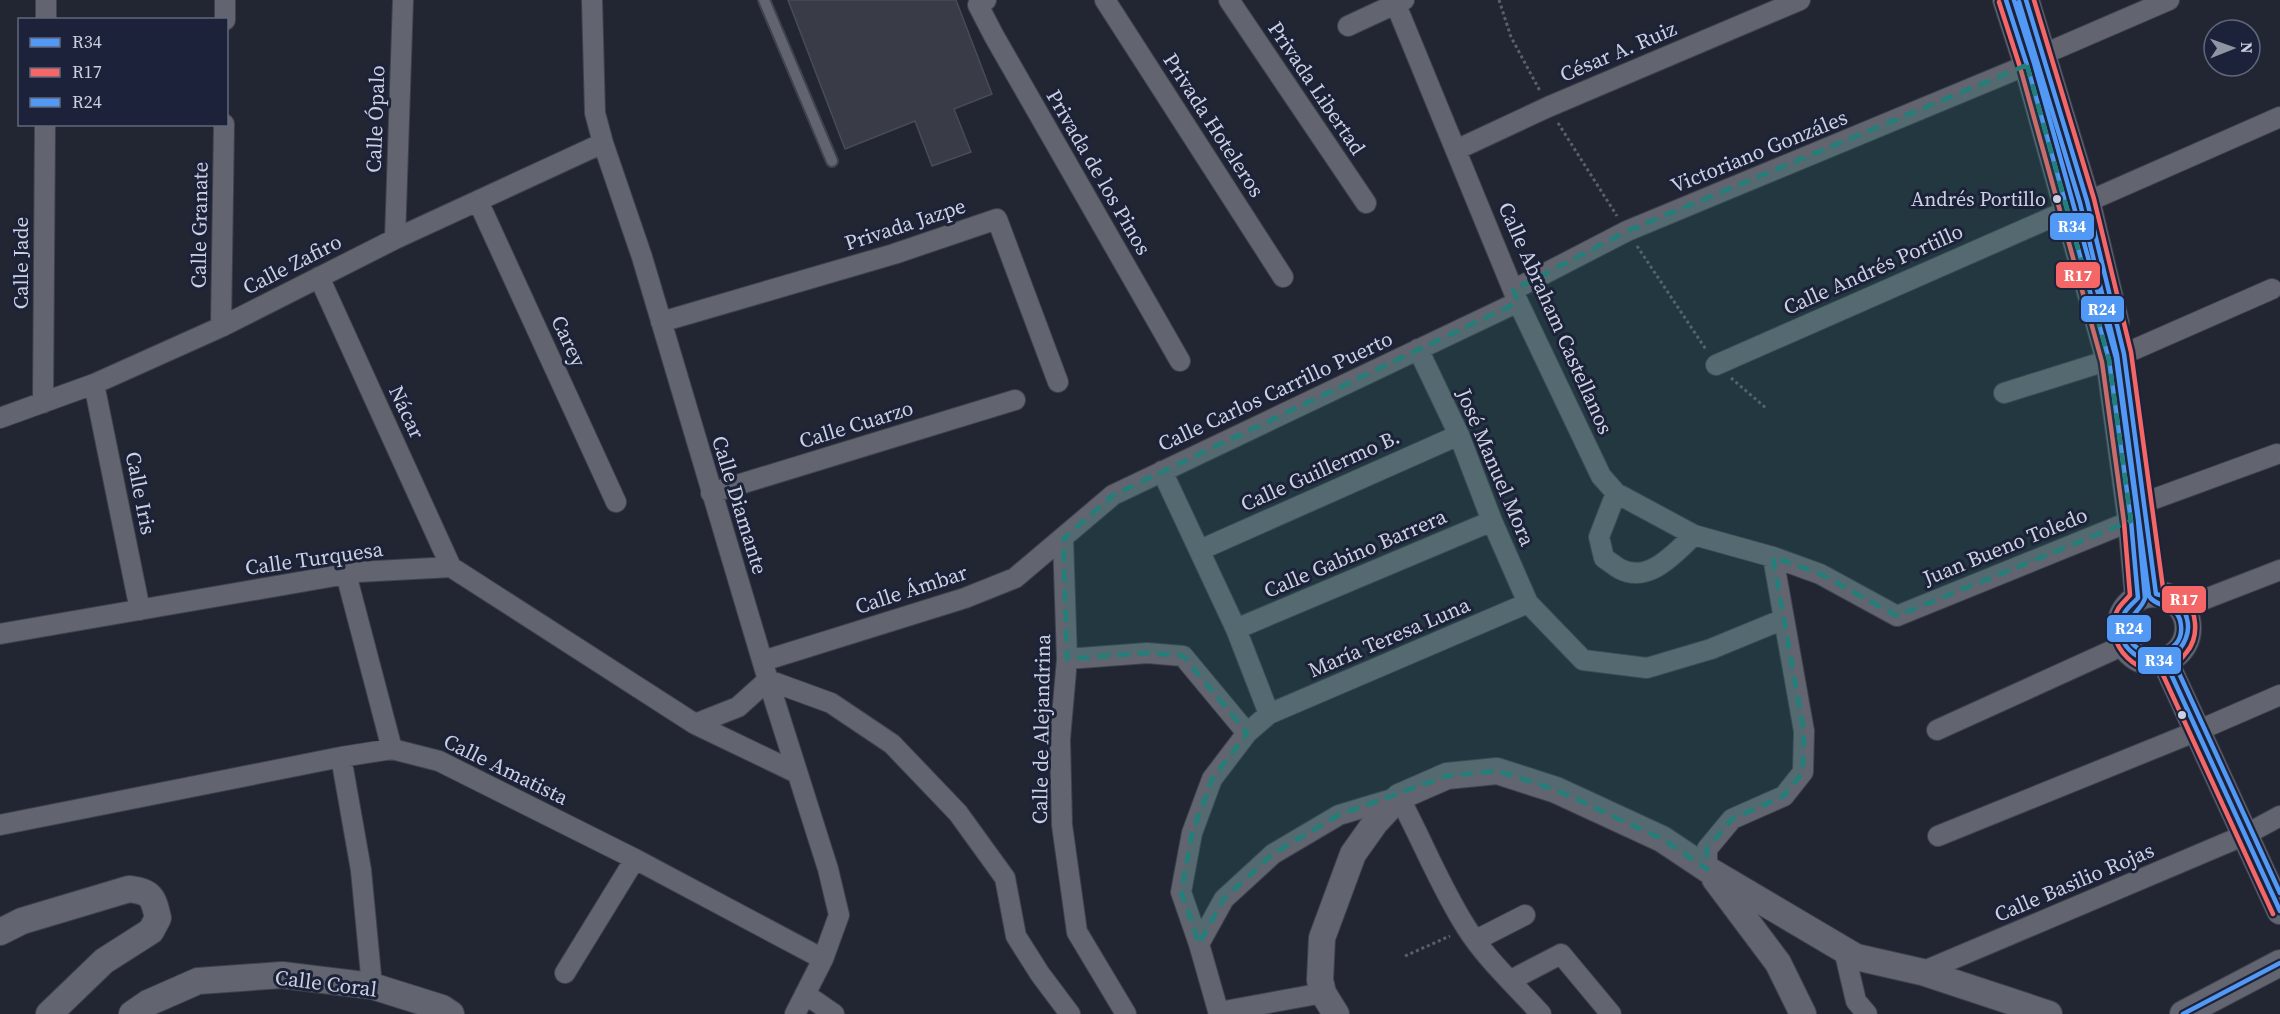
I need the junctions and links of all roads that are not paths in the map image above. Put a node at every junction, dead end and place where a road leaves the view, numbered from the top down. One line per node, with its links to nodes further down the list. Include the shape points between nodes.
1 (46, 0): 14 (street)
2 (225, 0): 15 (street)
3 (403, 0): 27 (street, Calle Ópalo)
4 (592, 0): 21 (street, Calle Diamante, via 595,113)
5 (764, 0): 23 (lane)
6 (1105, 0): 28 (street, Privada Hoteleros)
7 (1229, 0): 25 (street, Privada Libertad)
8 (1800, 0): 22 (street, César A. Ruiz)
9 (2006, 0): 17 (street)
10 (2026, 0): 17 (street)
11 (2169, 0): 17 (street, Victoriano Gonzáles)
12 (1398, 1): 16 (street); 22 (street, Calle Abraham Castellanos)
13 (982, 3): 36 (street, Privada de los Pinos, via 994,36)
14 (46, 18)
15 (225, 18)
16 (1348, 26)
17 (2036, 59): 26 (street); 31 (street, Victoriano Gonzáles, via 1627,231)
18 (2280, 117): 26 (street, Calle Andrés Portillo)
19 (45, 126): 42 (street, Calle Jade)
20 (224, 126): 33 (street, Calle Granate)
21 (603, 143): 24 (street, Calle Zafiro); 32 (street, Calle Diamante)
22 (1456, 150): 31 (street, Calle Abraham Castellanos)
23 (832, 161)
24 (478, 201): 27 (street, Calle Zafiro); 49 (street, Carey)
25 (1366, 203)
26 (2078, 205): 35 (street); 37 (street, Calle Andrés Portillo)
27 (395, 239): 29 (street, Calle Zafiro)
28 (1283, 276)
29 (319, 277): 33 (street, Calle Zafiro); 56 (street, Nácar)
30 (2272, 288): 35 (street)
31 (1515, 296): 34 (street, Calle Carlos Carrillo Puerto); 48 (street, Calle Abraham Castellanos, via 1601,476)
32 (661, 322): 38 (street, Privada Jazpe, via 894,254 997,219); 47 (street, Calle Diamante)
33 (221, 327): 39 (street, Calle Zafiro)
34 (1418, 350): 44 (street, José Manuel Mora); 46 (street, Calle Carlos Carrillo Puerto)
35 (2116, 357): 40 (street); 50 (street)
36 (1180, 361)
37 (1716, 365)
38 (1058, 382)
39 (94, 384): 42 (street, Calle Zafiro); 62 (street, Calle Iris)
40 (2004, 393)
41 (1015, 400): 47 (street, Calle Cuarzo)
42 (43, 403): 43 (street, Calle Zafiro)
43 (0, 418)
44 (1459, 435): 51 (street, José Manuel Mora); 54 (street, Calle Guillermo B.)
45 (2277, 454): 50 (street, Juan Bueno Toledo)
46 (1162, 471): 53 (street, Calle Carlos Carrillo Puerto, via 1113,495); 54 (street)
47 (711, 493): 70 (street, Calle Diamante)
48 (1616, 493): 52 (street, Calle Abraham Castellanos); 52 (street, via 1599,537 1604,558 1622,571 1646,572 1667,561)
49 (616, 502)
50 (2137, 512): 59 (street); 63 (street, Juan Bueno Toledo)
51 (1492, 521): 60 (street, José Manuel Mora); 65 (street, Calle Gabino Barrera)
52 (1694, 535): 55 (street, Calle Abraham Castellanos)
53 (1063, 539): 68 (street, Calle de Alejandrina); 70 (street, Calle Ámbar, via 1015,578)
54 (1200, 550): 65 (street)
55 (1773, 557): 63 (street, Calle Abraham Castellanos, via 1820,574); 64 (street)
56 (451, 567): 58 (street, Calle Turquesa); 73 (street)
57 (2280, 570): 61 (street)
58 (346, 574): 62 (street, Calle Turquesa); 77 (street)
59 (2147, 596): 61 (street, via 2175,601); 67 (street, via 2129,604 2123,613 2120,634)
60 (1528, 603): 64 (street, via 1583,660 1647,668 1711,649); 72 (street, María Teresa Luna)
61 (2182, 608): 69 (street, via 2187,617 2187,639 2175,656)
62 (140, 610): 66 (street, Calle Turquesa)
63 (1897, 616)
64 (1784, 619): 86 (street, via 1804,731 1803,772 1784,796 1732,819 1707,849)
65 (1236, 629): 72 (street)
66 (0, 634)
67 (2124, 645): 69 (street, via 2141,660); 74 (street)
68 (1067, 659): 76 (street, via 1147,653 1183,656); 108 (street, Calle de Alejandrina, via 1060,739 1062,825 1077,932)
69 (2165, 661): 75 (street)
70 (765, 670): 73 (street, via 738,707); 79 (street, Calle Diamante); 107 (street, via 831,703 892,744 958,813 1005,878 1016,936)
71 (2280, 695): 75 (street)
72 (1269, 714): 76 (street, María Teresa Luna)
73 (695, 724): 79 (street)
74 (1938, 730)
75 (2197, 731): 83 (street); 84 (street)
76 (1247, 733): 91 (street, María Teresa Luna, via 1212,779 1192,833 1181,892)
77 (392, 749): 78 (street, Calle Amatista); 85 (street, Calle Amatista, via 439,761)
78 (341, 757): 82 (street, Calle Amatista); 98 (street, via 361,870)
79 (797, 773): 93 (street, Calle Diamante, via 839,915)
80 (1399, 797): 86 (street, via 1447,776 1497,771 1567,795 1662,839); 90 (street); 91 (street, via 1339,815 1273,854 1224,899); 100 (street, via 1353,854 1322,938 1320,980)
81 (2280, 816): 83 (street, Calle Basilio Rojas)
82 (0, 825)
83 (2245, 835): 87 (street); 95 (street, Calle Basilio Rojas)
84 (1938, 836)
85 (635, 859): 93 (street, Calle Amatista); 96 (street)
86 (1707, 869): 92 (street); 111 (street, via 1778,963)
87 (2280, 911)
88 (1525, 915): 90 (street)
89 (0, 932): 102 (street, via 22,921 129,889 143,891 154,899 158,918 151,931 104,961)
90 (1471, 934): 97 (street)
91 (1199, 944): 101 (street, María Teresa Luna)
92 (1850, 953): 95 (street); 112 (street, via 1856,1001); 113 (street, via 1866,997)
93 (824, 959): 99 (street, Calle Diamante)
94 (2280, 963): 115 (street)
95 (1922, 972): 114 (street)
96 (565, 973)
97 (1512, 980): 109 (street); 110 (street, via 1561,954)
98 (372, 986): 103 (street, Calle Coral, via 282,975 198,981); 104 (street, Calle Coral)
99 (805, 994): 105 (street, Calle Diamante); 106 (street)
100 (1329, 1004): 101 (street)
101 (1218, 1013)
102 (49, 1014)
103 (132, 1014)
104 (451, 1014)
105 (795, 1014)
106 (834, 1014)
107 (1070, 1014)
108 (1126, 1014)
109 (1541, 1014)
110 (1611, 1014)
111 (1803, 1014)
112 (1867, 1014)
113 (1883, 1014)
114 (2049, 1014)
115 (2183, 1014)

